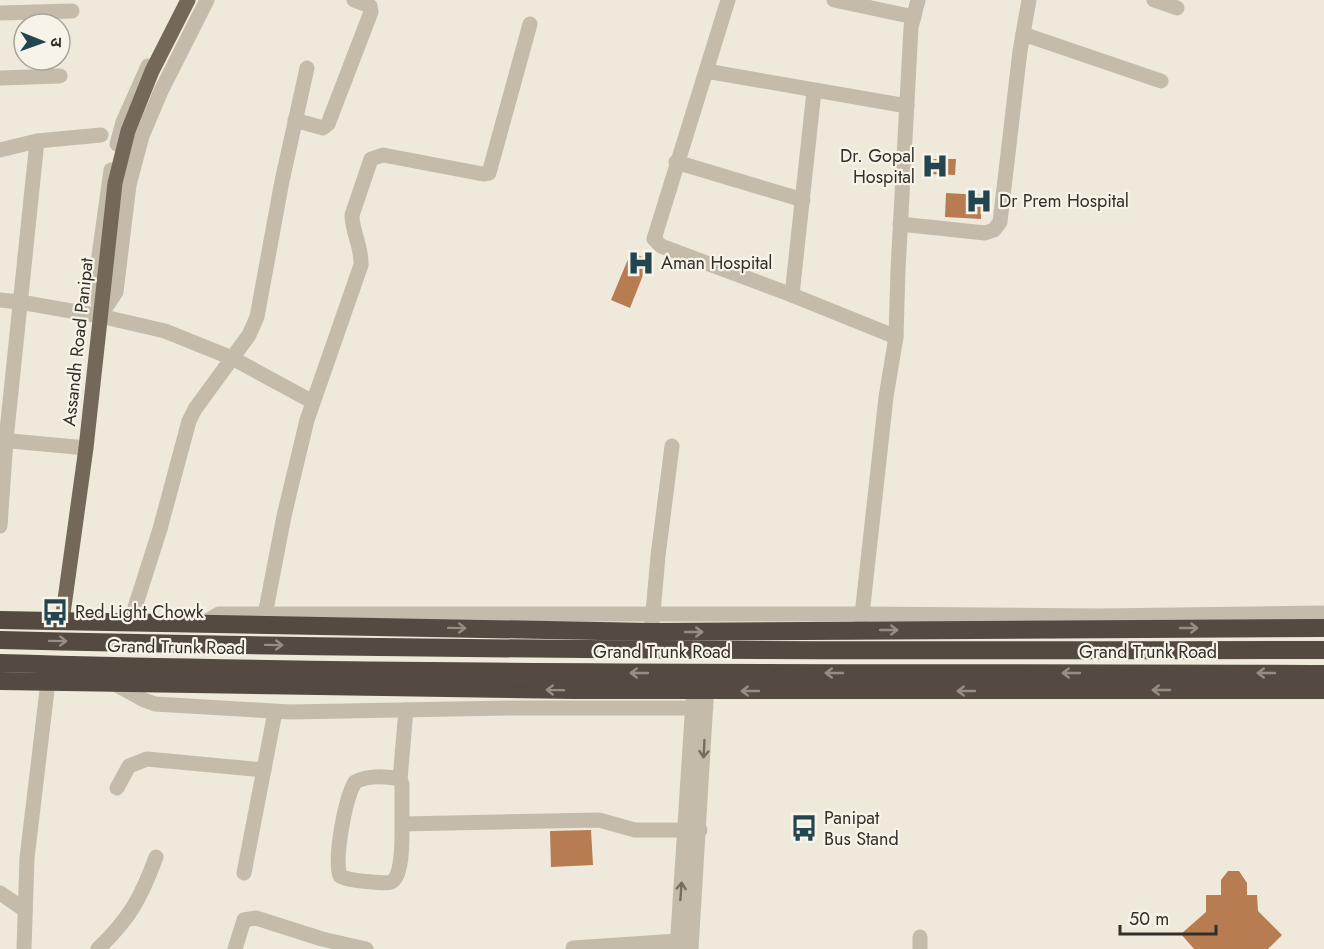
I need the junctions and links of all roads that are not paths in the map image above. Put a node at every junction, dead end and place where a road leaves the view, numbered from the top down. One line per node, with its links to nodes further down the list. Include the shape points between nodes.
1 (180, 0): 33 (street, via 123,122 108,182 95,284)
2 (188, 0): 33 (main road, Assandh Road Panipat, via 152,71 128,131 115,183)
3 (207, 0): 33 (street, via 142,136 129,185 116,292)
4 (354, 0): 23 (street, via 368,3 371,12 328,124 322,128)
5 (728, 0): 17 (street)
6 (834, 0): 13 (street)
7 (918, 0): 13 (street)
8 (1029, 0): 15 (street)
9 (1154, 0): 10 (street)
10 (1177, 8)
11 (72, 11): 12 (street)
12 (0, 13)
13 (914, 17): 22 (street)
14 (530, 24): 36 (street, via 489,173 383,155 371,159 352,215 361,265)
15 (1023, 34): 20 (street); 29 (street, via 1000,222 985,233)
16 (307, 68): 23 (street)
17 (706, 71): 21 (street); 27 (street)
18 (60, 76): 19 (street)
19 (0, 78)
20 (1161, 81)
21 (814, 91): 22 (street); 28 (street)
22 (907, 106): 29 (street)
23 (295, 120): 35 (street, via 257,317)
24 (101, 135): 25 (street)
25 (37, 141): 26 (street); 32 (street)
26 (0, 150)
27 (676, 162): 28 (street); 30 (street, via 653,237 655,242)
28 (803, 200): 30 (street)
29 (900, 224): 34 (street)
30 (792, 295): 34 (street)
31 (0, 300): 32 (street)
32 (20, 302): 33 (street); 37 (street)
33 (100, 316): 35 (street, via 165,331); 39 (main road, Assandh Road Panipat)
34 (896, 337): 45 (street)
35 (232, 358): 36 (street); 46 (street, via 195,409 186,430)
36 (314, 402): 42 (street, via 292,481)
37 (3, 440): 39 (street); 40 (street)
38 (672, 446): 47 (street)
39 (86, 448): 44 (main road, Assandh Road Panipat)
40 (0, 526)
41 (1324, 613): 45 (street)
42 (266, 615): 47 (street); 48 (street, via 219,615)
43 (0, 620): 44 (highway)
44 (62, 621): 46 (highway)
45 (861, 622): 47 (highway); 50 (highway, one-way to 50)
46 (130, 623): 48 (highway)
47 (652, 623): 49 (highway, one-way to 47)
48 (201, 624): 49 (highway)
49 (369, 627): 58 (highway)
50 (1324, 628)
51 (0, 640): 52 (highway, Grand Trunk Road, one-way to 52, via 597,650)
52 (1324, 650)
53 (0, 663): 54 (highway, Grand Trunk Road, one-way to 53, via 592,674)
54 (1324, 674)
55 (0, 681): 56 (highway)
56 (48, 682): 57 (highway); 71 (street, via 27,858)
57 (113, 683): 58 (highway); 62 (street, via 155,704)
58 (369, 688): 60 (highway, one-way to 58)
59 (1324, 690): 60 (highway, one-way to 60)
60 (700, 699): 61 (street); 67 (street)
61 (406, 710): 62 (street); 64 (street)
62 (275, 712): 63 (street)
63 (264, 770): 65 (street, via 147,759 129,766); 69 (street)
64 (400, 779): 66 (street); 66 (street, via 374,777 354,782 345,807 340,876 380,882 396,878)
65 (117, 788)
66 (402, 824): 67 (street, via 599,820 635,830)
67 (692, 830): 73 (street, one-way to 67); 79 (street)
68 (156, 857): 76 (street, via 144,890 129,914)
69 (244, 873)
70 (0, 893): 71 (street)
71 (25, 910): 75 (street)
72 (320, 944): 77 (street, via 256,918 244,920); 78 (street)
73 (677, 945): 74 (street)
74 (573, 948)
75 (24, 949)
76 (98, 949)
77 (235, 949)
78 (366, 949)
79 (691, 949)

